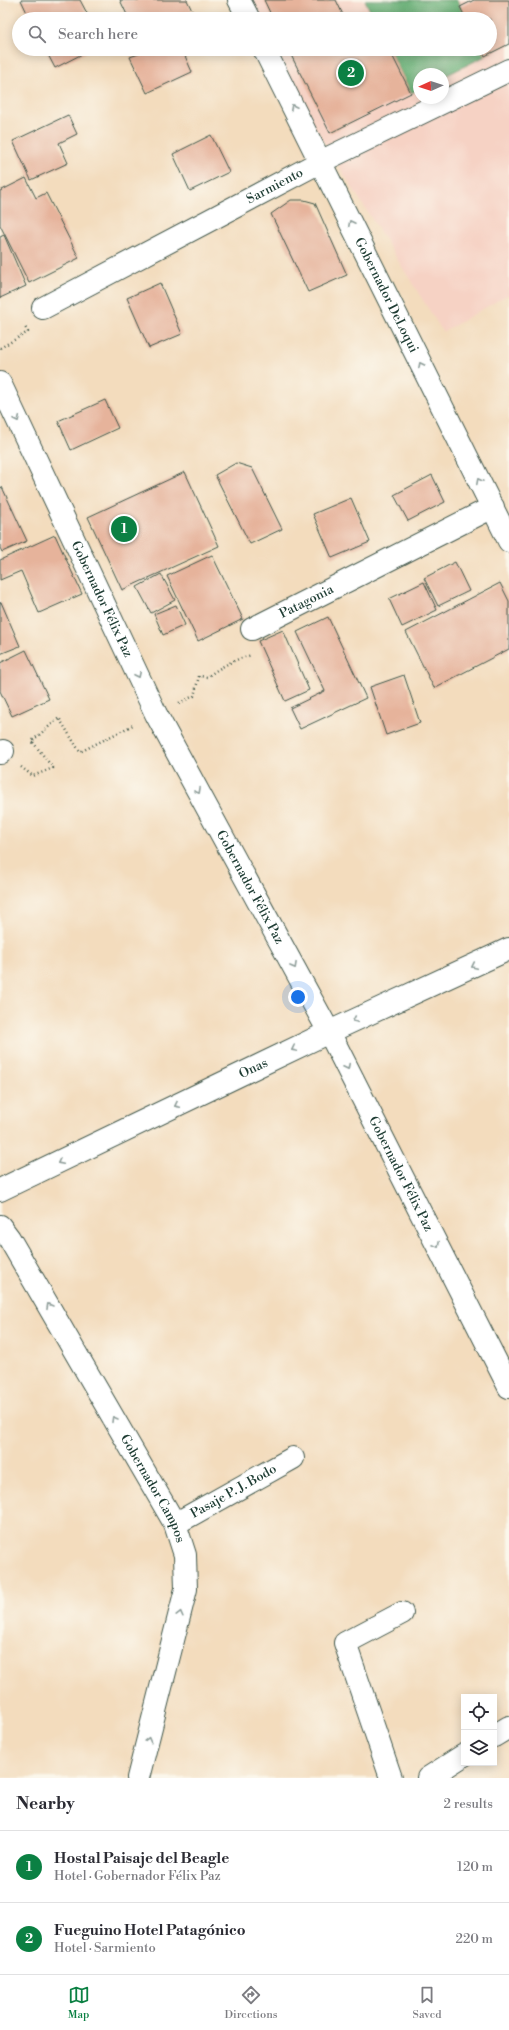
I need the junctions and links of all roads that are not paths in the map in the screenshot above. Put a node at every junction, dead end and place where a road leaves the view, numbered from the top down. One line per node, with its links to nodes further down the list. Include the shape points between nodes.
1 (239, 0): 2 (street)
2 (245, 12)
3 (267, 56): 5 (street, Gobernador DeLoqui, one-way to 3)
4 (509, 70): 5 (street, Sarmiento)
5 (320, 162): 6 (street, Sarmiento); 8 (street, Gobernador DeLoqui, one-way to 5)
6 (43, 308)
7 (0, 383): 12 (street, Gobernador Félix Paz, one-way to 12, via 156,714)
8 (492, 507): 9 (street, Gobernador DeLoqui); 10 (street, Patagonia)
9 (509, 541)
10 (252, 629)
11 (509, 949): 12 (street, Onas, one-way to 12)
12 (329, 1032): 13 (street, Onas, one-way to 13); 15 (street, Gobernador Félix Paz, one-way to 15)
13 (0, 1190)
14 (0, 1226): 17 (street, Gobernador Campos, one-way to 14)
15 (509, 1387)
16 (293, 1458): 17 (street, Pasaje P. J. Bodo)
17 (175, 1524): 22 (street, Gobernador Campos, one-way to 17, via 186,1589 185,1556)
18 (402, 1613): 23 (street, via 345,1643)
19 (509, 1727): 20 (street)
20 (497, 1734)
21 (461, 1757): 24 (street)
22 (138, 1778)
23 (391, 1778)
24 (428, 1778)

